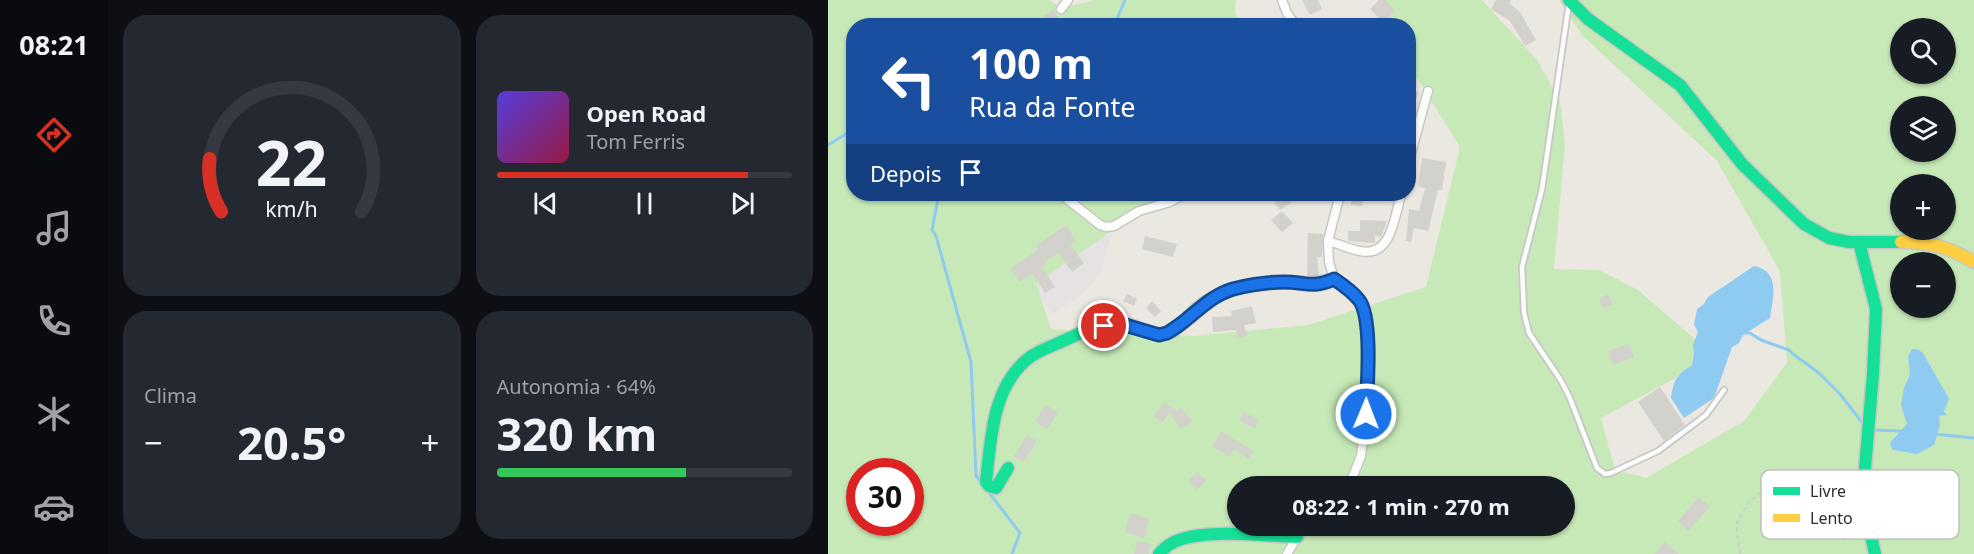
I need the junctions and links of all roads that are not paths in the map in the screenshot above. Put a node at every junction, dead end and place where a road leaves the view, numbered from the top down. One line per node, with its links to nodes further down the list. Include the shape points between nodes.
1 (1068, 0): 4 (street)
2 (1282, 0): 5 (street)
3 (1569, 0): 13 (street, via 1588,19 1680,85 1742,164 1804,224 1829,238); 16 (lane, via 1542,189 1522,267 1529,333 1560,379 1597,468 1605,474 1658,451 1706,415)
4 (1061, 9)
5 (1290, 18)
6 (1428, 91): 7 (street)
7 (1416, 135)
8 (1070, 201): 9 (street, via 1106,227)
9 (1170, 201)
10 (1338, 201): 12 (street)
11 (1399, 201): 12 (street, via 1390,236 1383,246 1362,252)
12 (1328, 241): 15 (street)
13 (1859, 242): 14 (street, via 1935,244); 18 (street, via 1876,309)
14 (1974, 262)
15 (1334, 279): 17 (street, via 1322,285 1276,282 1233,290 1216,296 1159,335 1118,323 1043,349 1015,371 997,405 987,471 989,486 996,488); 19 (street, via 1360,301 1367,329 1366,414 1361,456)
16 (1724, 390)
17 (1008, 468)
18 (1865, 470)
19 (1353, 476)
20 (1297, 537): 22 (street, via 1198,537 1175,540); 23 (street)
21 (1872, 539): 24 (street)
22 (1159, 554)
23 (1287, 554)
24 (1875, 554)

